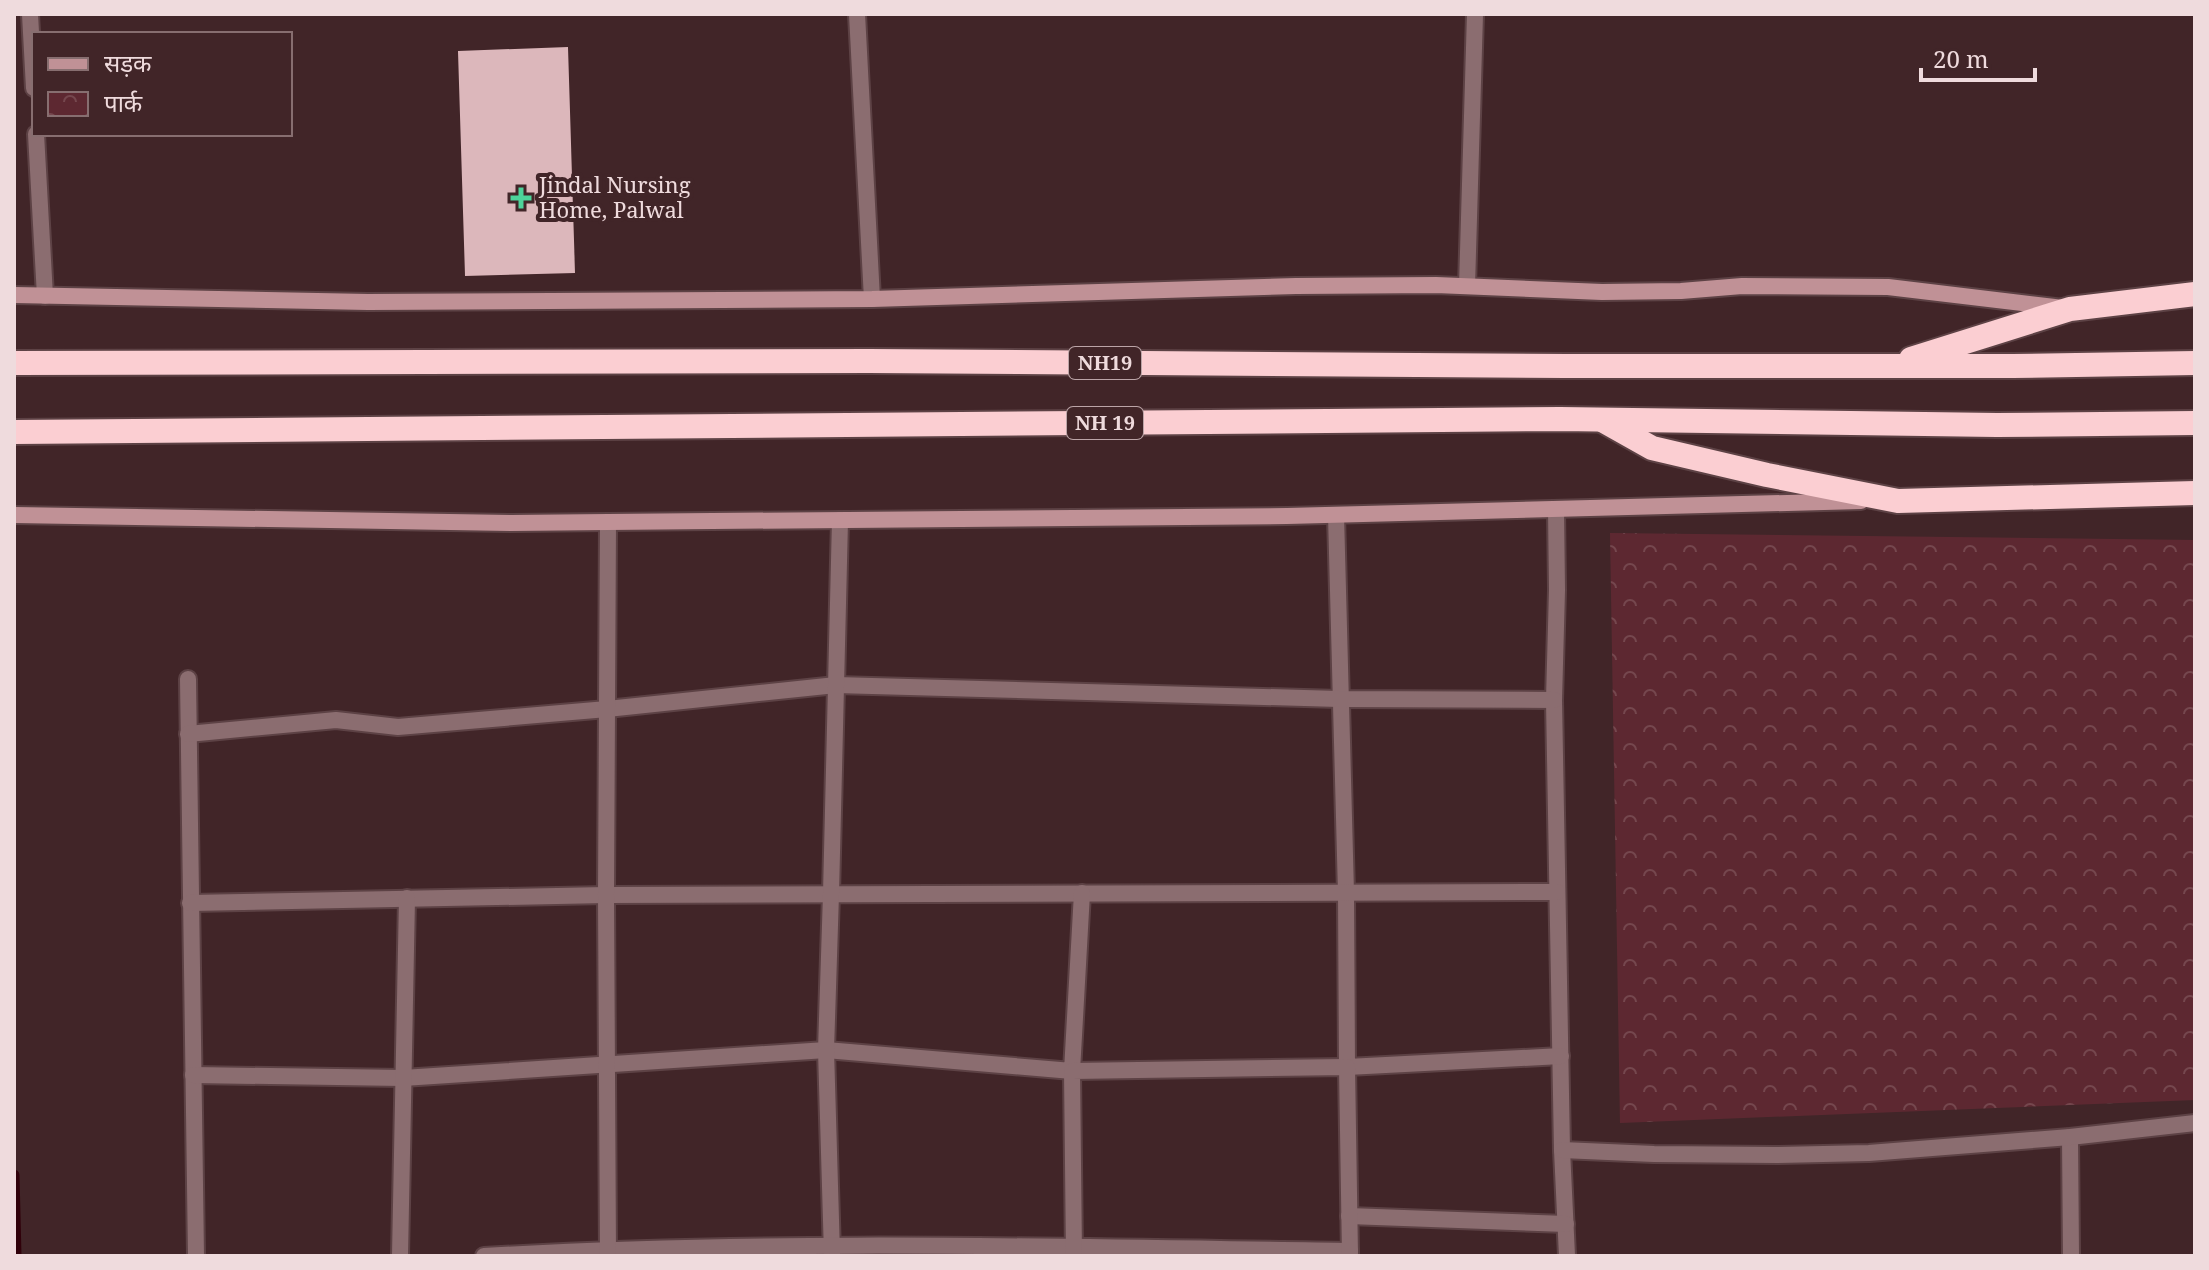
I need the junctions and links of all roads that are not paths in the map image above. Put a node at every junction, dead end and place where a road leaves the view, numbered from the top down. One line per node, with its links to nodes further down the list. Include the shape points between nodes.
1 (30, 14): 4 (street)
2 (857, 14): 10 (street)
3 (1475, 14): 6 (street)
4 (32, 51)
5 (36, 136): 9 (street)
6 (1467, 286): 10 (street); 11 (street, via 1602,292 1888,287)
7 (2195, 294): 11 (highway)
8 (14, 295): 9 (street)
9 (45, 296): 10 (street, via 368,302)
10 (872, 299)
11 (2070, 309): 14 (highway)
12 (14, 363): 14 (highway, NH19)
13 (2195, 363): 14 (highway, NH19)
14 (1890, 366)
15 (1602, 420): 16 (highway, NH 19); 17 (highway, NH 19); 19 (highway, via 1652,448)
16 (2195, 423)
17 (14, 432)
18 (2195, 493): 19 (highway)
19 (1898, 501): 20 (street)
20 (1556, 509): 22 (street); 28 (street)
21 (14, 515): 24 (street)
22 (1336, 515): 23 (street); 27 (street)
23 (840, 520): 24 (street); 26 (street)
24 (608, 522): 29 (street)
25 (188, 679): 30 (street)
26 (836, 685): 27 (street); 29 (street); 34 (street)
27 (1339, 699): 28 (street); 33 (street)
28 (1554, 700): 31 (street)
29 (607, 709): 30 (street, via 398,727 336,720); 35 (street)
30 (188, 734): 37 (street)
31 (1557, 892): 33 (street); 39 (street)
32 (1082, 893): 33 (street); 34 (street); 42 (street)
33 (1346, 893): 41 (street)
34 (831, 894): 35 (street); 38 (street)
35 (606, 895): 36 (street); 40 (street)
36 (407, 898): 37 (street); 44 (street)
37 (190, 903): 43 (street)
38 (826, 1050): 40 (street); 42 (street); 51 (street)
39 (1561, 1056): 41 (street); 47 (street)
40 (607, 1065): 44 (street); 50 (street)
41 (1347, 1067): 42 (street); 48 (street)
42 (1072, 1071): 52 (street)
43 (193, 1075): 44 (street); 54 (street)
44 (403, 1078): 55 (street)
45 (2195, 1123): 46 (street)
46 (2070, 1137): 47 (street, via 1869,1153); 58 (street)
47 (1562, 1150): 49 (street)
48 (1349, 1216): 49 (street); 53 (street)
49 (1566, 1224): 57 (street)
50 (608, 1252): 51 (street); 56 (street)
51 (832, 1252): 52 (street)
52 (1074, 1252): 53 (street)
53 (1350, 1254)
54 (196, 1256)
55 (400, 1256)
56 (484, 1256)
57 (1567, 1256)
58 (2071, 1256)

